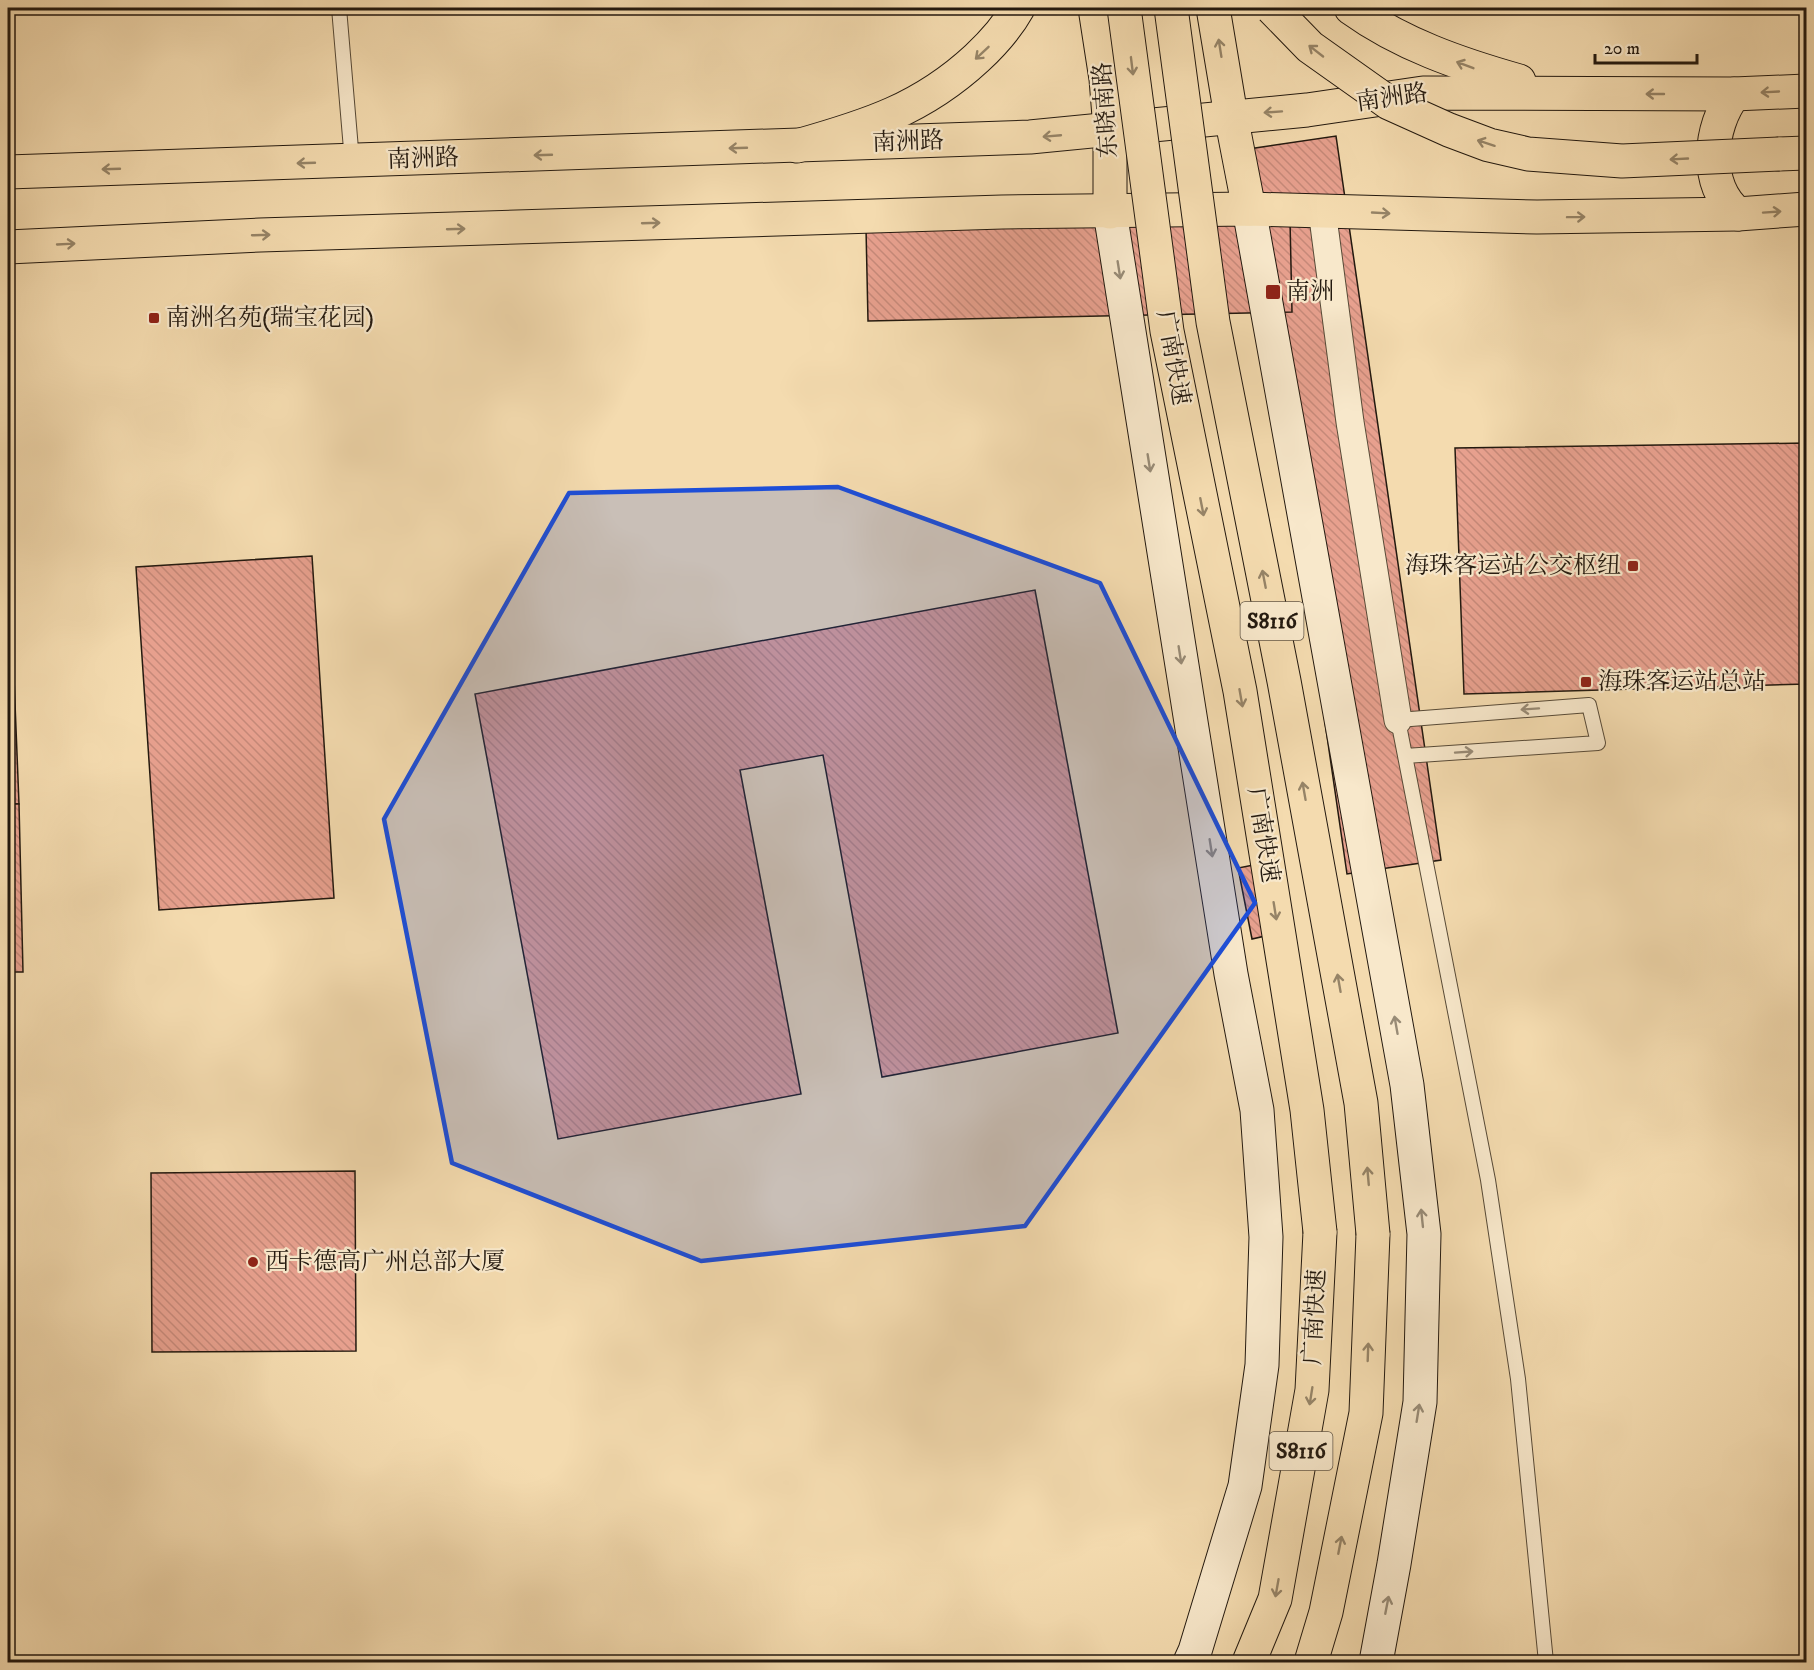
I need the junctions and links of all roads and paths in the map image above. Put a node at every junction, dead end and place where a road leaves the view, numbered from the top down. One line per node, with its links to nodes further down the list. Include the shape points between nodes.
1 (339, 8): 16 (lane)
2 (1018, 8): 14 (main road, one-way to 14, via 989,47 955,79 921,101 848,132)
3 (1095, 8): 13 (main road, 东晓南路)
4 (1124, 8): 27 (main road, 广南快速 / S8116, one-way to 27, bridge, via 1167,331 1240,691 1307,1110 1320,1232 1312,1390 1275,1599)
5 (1171, 8): 28 (main road, 广南快速 / S8116, one-way to 5, bridge, via 1326,1612 1366,1413 1372,1234 1361,1103 1213,322)
6 (1213, 8): 12 (main road, one-way to 6)
7 (1272, 8): 15 (main road, one-way to 7, bridge, via 1622,161 1528,154 1489,145 1389,103 1310,47)
8 (1351, 8): 10 (main road, one-way to 8, via 1474,68 1414,45)
9 (1806, 91): 11 (main road, 南洲路, one-way to 11)
10 (1561, 93): 11 (main road, 南洲路, one-way to 10); 12 (main road, 南洲路, one-way to 12, via 1423,93 1307,110)
11 (1734, 94): 22 (main road, via 1715,131 1714,160 1719,187 1730,208)
12 (1231, 116): 13 (main road, 南洲路); 18 (main road)
13 (1110, 129): 14 (main road, 南洲路, one-way to 14, via 1030,138); 21 (main road, 东晓南路)
14 (797, 146): 16 (main road, 南洲路, one-way to 16)
15 (1793, 153)
16 (352, 162): 17 (main road, 南洲路, one-way to 17)
17 (8, 172)
18 (1249, 209): 20 (main road); 21 (main road); 29 (main road, one-way to 18, via 1420,1402 1424,1234 1407,1085)
19 (1806, 209): 22 (main road, one-way to 19)
20 (1322, 210): 22 (main road, one-way to 22, via 1537,217); 24 (street, via 1350,422)
21 (1110, 212): 23 (main road, one-way to 21, via 733,220); 26 (main road, one-way to 26, via 1231,974 1257,1110 1266,1237 1262,1365 1245,1486)
22 (1738, 214)
23 (8, 247)
24 (1398, 720): 25 (lane); 25 (lane, one-way to 24, via 1598,743 1588,705)
25 (1406, 756): 30 (lane, via 1488,1180 1518,1379)
26 (1190, 1662)
27 (1249, 1662)
28 (1311, 1662)
29 (1376, 1662)
30 (1546, 1662)

